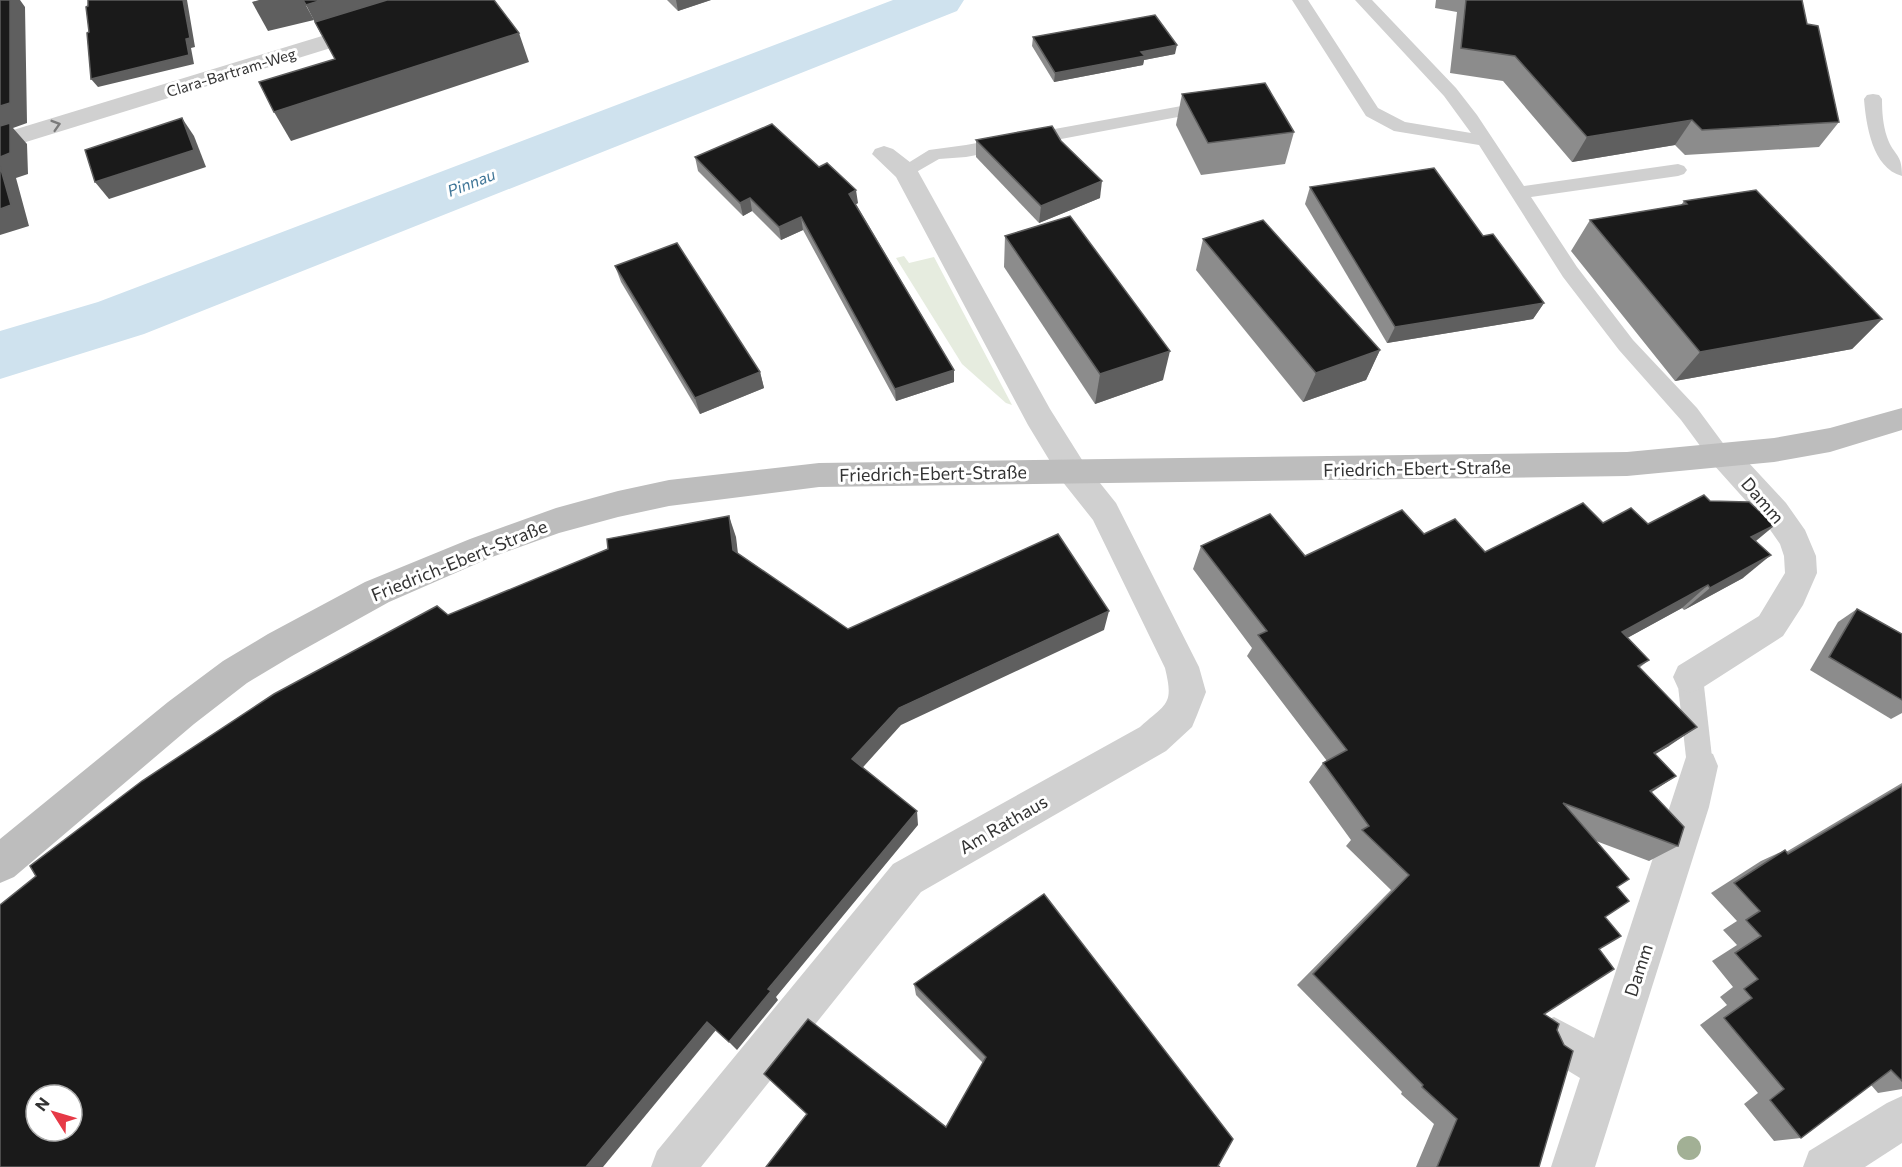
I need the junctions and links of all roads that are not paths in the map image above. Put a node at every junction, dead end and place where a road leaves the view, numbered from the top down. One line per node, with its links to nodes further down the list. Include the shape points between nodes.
1 (1300, 0): 6 (lane, via 1372,112 1400,127)
2 (1362, 0): 6 (lane, via 1450,92)
3 (383, 25): 7 (street, Clara-Bartram-Weg, one-way to 3)
4 (1873, 99): 10 (lane, via 1878,142)
5 (1222, 104): 11 (lane, via 935,154)
6 (1486, 141): 12 (lane)
7 (0, 142)
8 (884, 154): 11 (street)
9 (1678, 170): 12 (lane)
10 (1902, 170)
11 (906, 172): 15 (street)
12 (1520, 193): 14 (lane, via 1570,273)
13 (1902, 419): 14 (main road, Damm, via 1830,440)
14 (1722, 456): 15 (main road, Friedrich-Ebert-Straße, via 1579,466); 16 (street, Damm, via 1775,512 1794,539 1801,573 1771,626)
15 (1073, 472): 18 (main road, Friedrich-Ebert-Straße, via 819,475 720,486 618,504 500,540 377,592 235,672 127,756); 22 (street, Am Rathaus, via 1105,512 1182,668 1188,692 1179,715 1153,739 907,879)
16 (1690, 677): 17 (lane)
17 (1700, 766): 20 (street, Damm)
18 (0, 864)
19 (1554, 1038): 20 (street)
20 (1605, 1069): 23 (street, Damm)
21 (1902, 1118): 24 (street)
22 (673, 1167)
23 (1573, 1167)
24 (1825, 1167)

